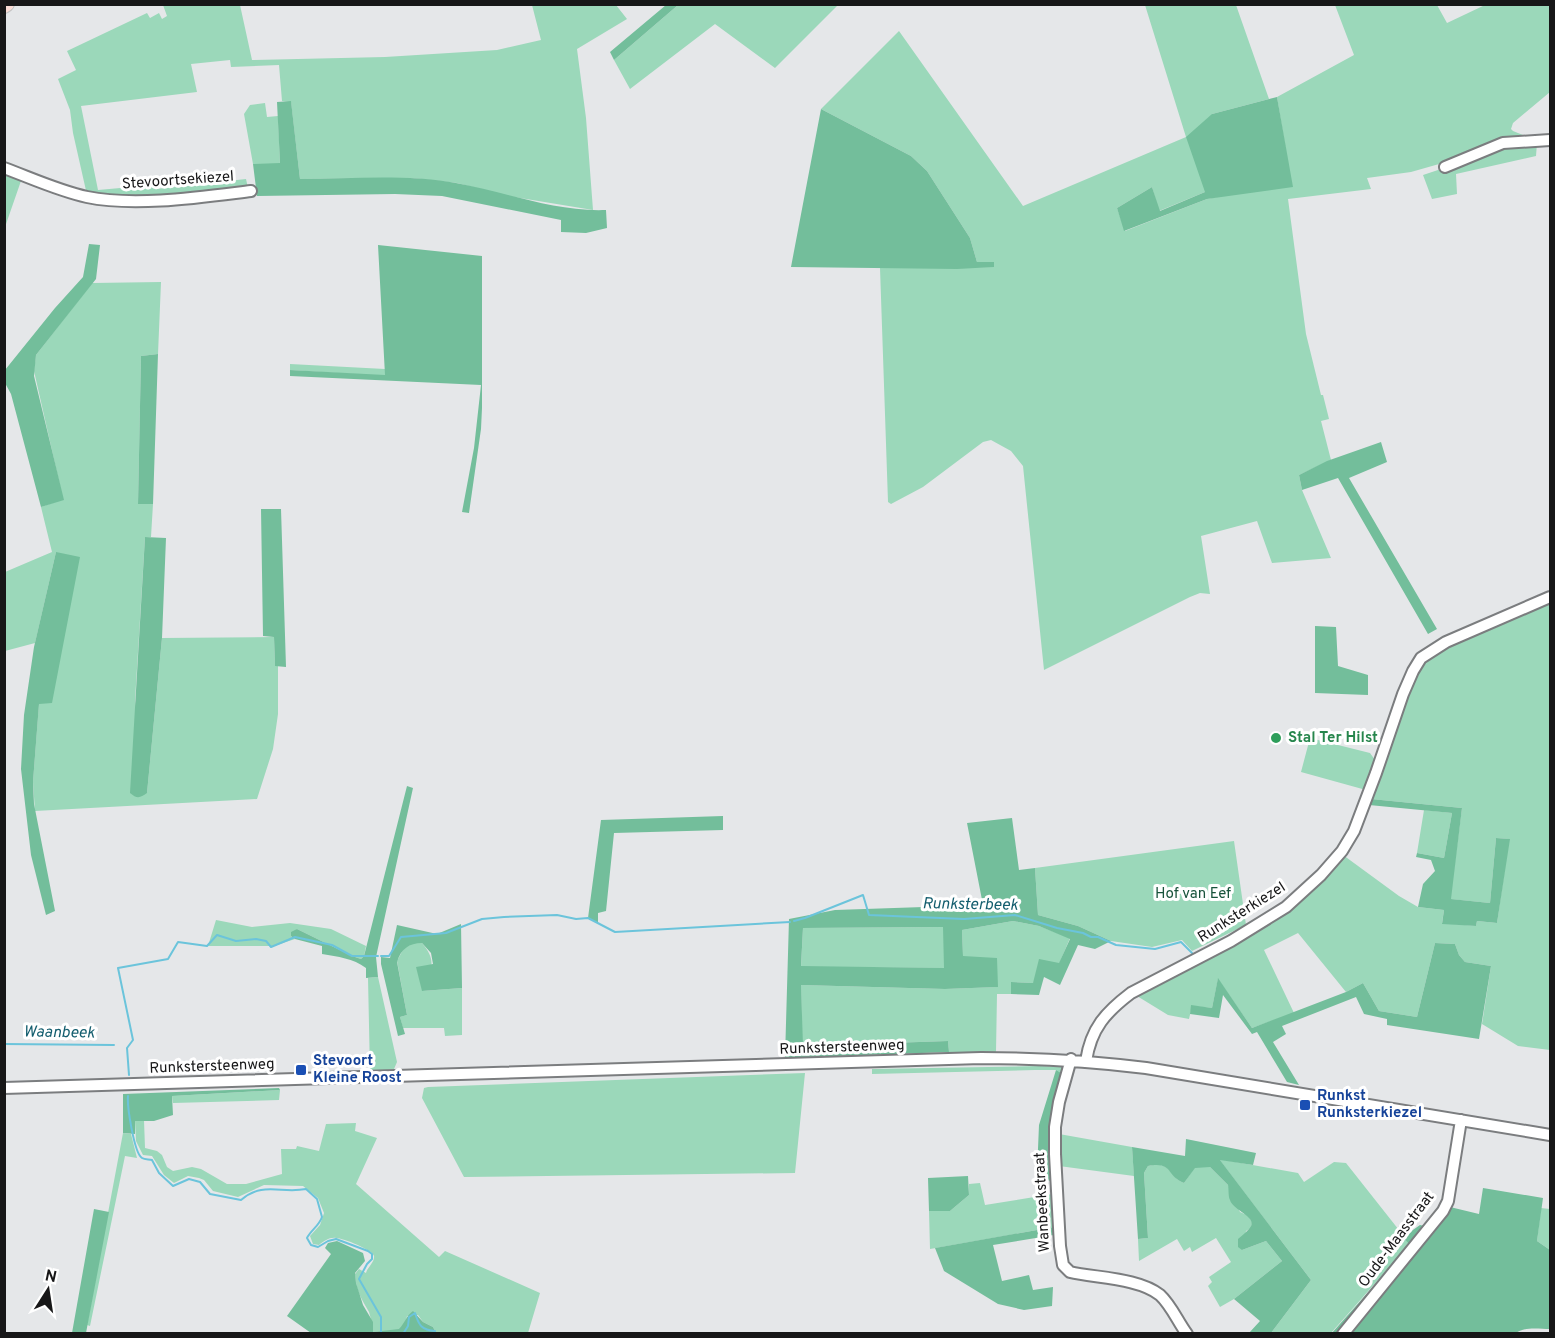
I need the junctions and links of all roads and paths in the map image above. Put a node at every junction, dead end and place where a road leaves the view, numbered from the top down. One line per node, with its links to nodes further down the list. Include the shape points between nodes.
1 (1551, 140): 2 (street, via 1503,143)
2 (1445, 167)
3 (4, 168): 4 (street, Stevoortsekiezel, via 87,197 117,201)
4 (251, 191)
5 (1551, 597): 7 (street, Runksterkiezel, via 1446,642 1421,658 1403,694 1354,831 1342,851 1286,907 1116,1004 1094,1032)
6 (1071, 1059): 7 (street, Runkstersteenweg); 8 (street, Runkstersteenweg, via 969,1058); 11 (street, Wanbeekstraat, via 1055,1126 1063,1265 1070,1272 1150,1289 1161,1296)
7 (1086, 1061): 9 (street, Runkstersteenweg)
8 (4, 1088)
9 (1461, 1120): 10 (street, Runkstersteenweg); 12 (street, Oude-Maasstraat, via 1443,1211)
10 (1551, 1135)
11 (1187, 1334)
12 (1343, 1334)

